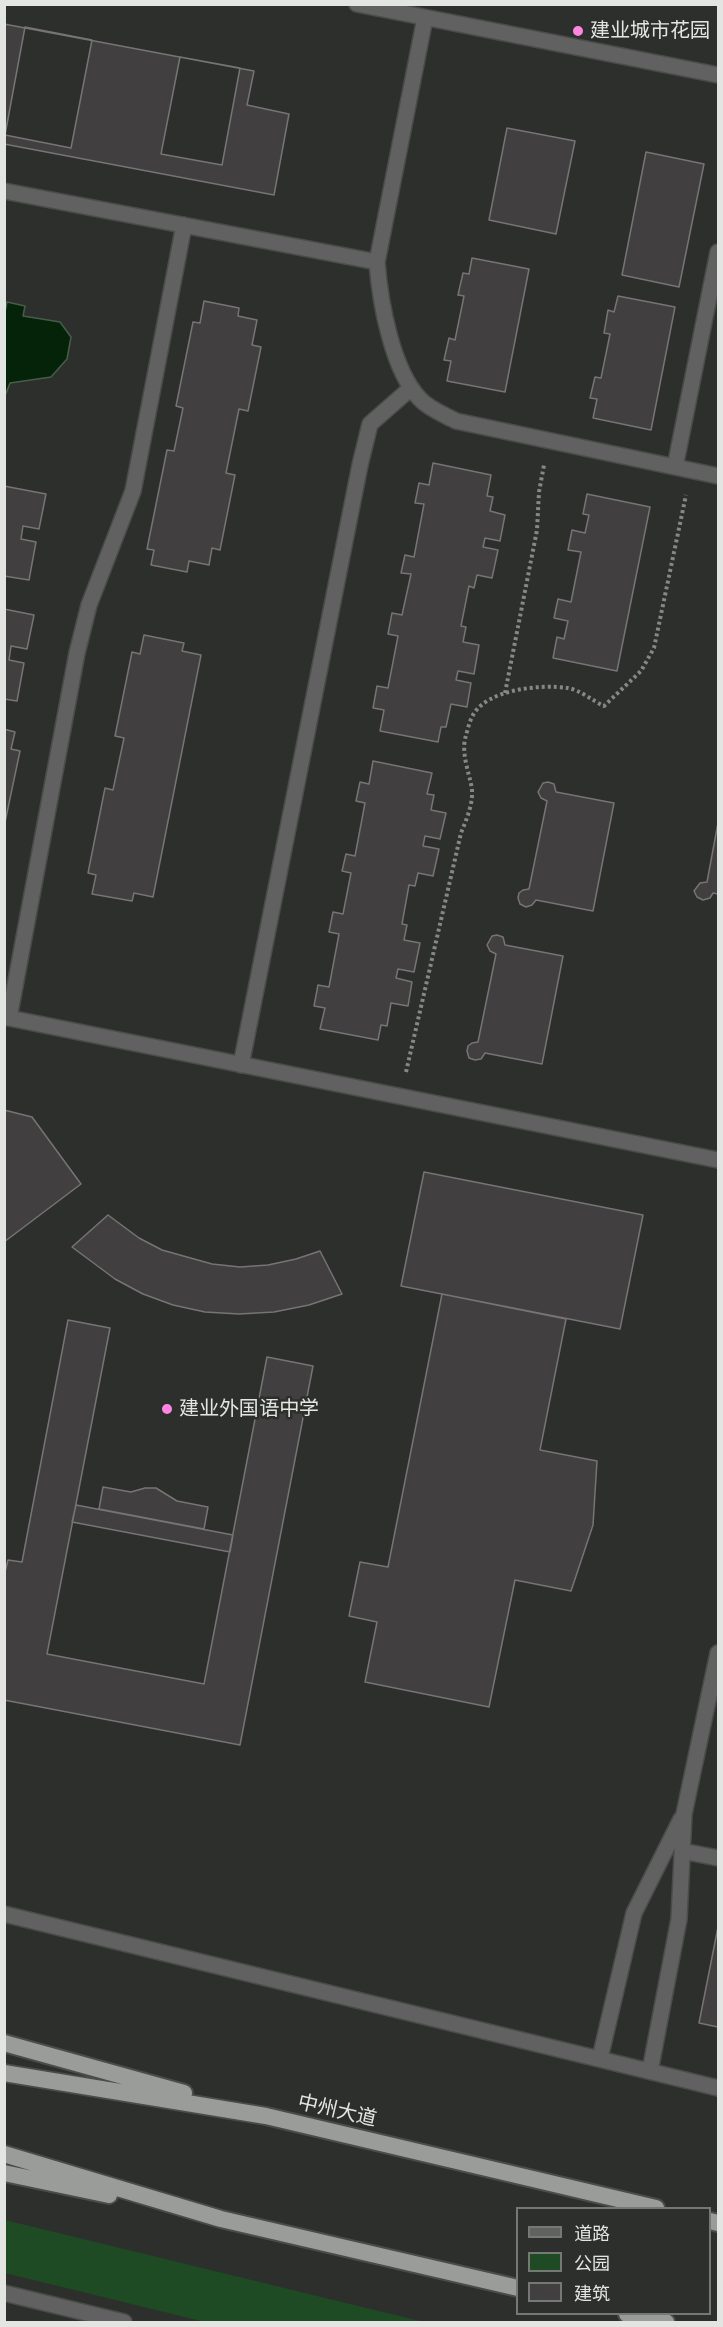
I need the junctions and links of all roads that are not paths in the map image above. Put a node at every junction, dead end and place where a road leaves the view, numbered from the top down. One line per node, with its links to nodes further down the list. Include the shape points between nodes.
1 (357, 4): 2 (street)
2 (425, 18): 3 (street); 7 (street)
3 (718, 75)
4 (4, 190): 5 (street)
5 (184, 225): 7 (street); 11 (street, via 133,491 93,594 77,653)
6 (718, 252): 9 (street)
7 (377, 262): 8 (street, via 380,299)
8 (411, 388): 9 (street, via 421,401 456,421); 12 (street, via 370,424)
9 (675, 467): 10 (street)
10 (718, 476)
11 (7, 1018): 12 (street)
12 (241, 1065): 13 (street)
13 (718, 1160)
14 (718, 1653): 15 (street)
15 (684, 1814): 16 (street); 20 (street, via 634,1913)
16 (682, 1851): 17 (street); 21 (street, via 679,1919)
17 (718, 1858)
18 (4, 1914): 20 (street)
19 (4, 2043): 24 (highway)
20 (600, 2058): 21 (street)
21 (650, 2071): 23 (street)
22 (4, 2073): 24 (highway, 中州大道)
23 (718, 2088)
24 (266, 2116): 27 (highway, 中州大道)
25 (4, 2154): 28 (highway)
26 (4, 2173): 28 (highway)
27 (652, 2207)
28 (221, 2219): 29 (highway)
29 (516, 2288)
30 (4, 2293): 32 (street)
31 (636, 2315): 33 (highway)
32 (124, 2322)
33 (666, 2322)

